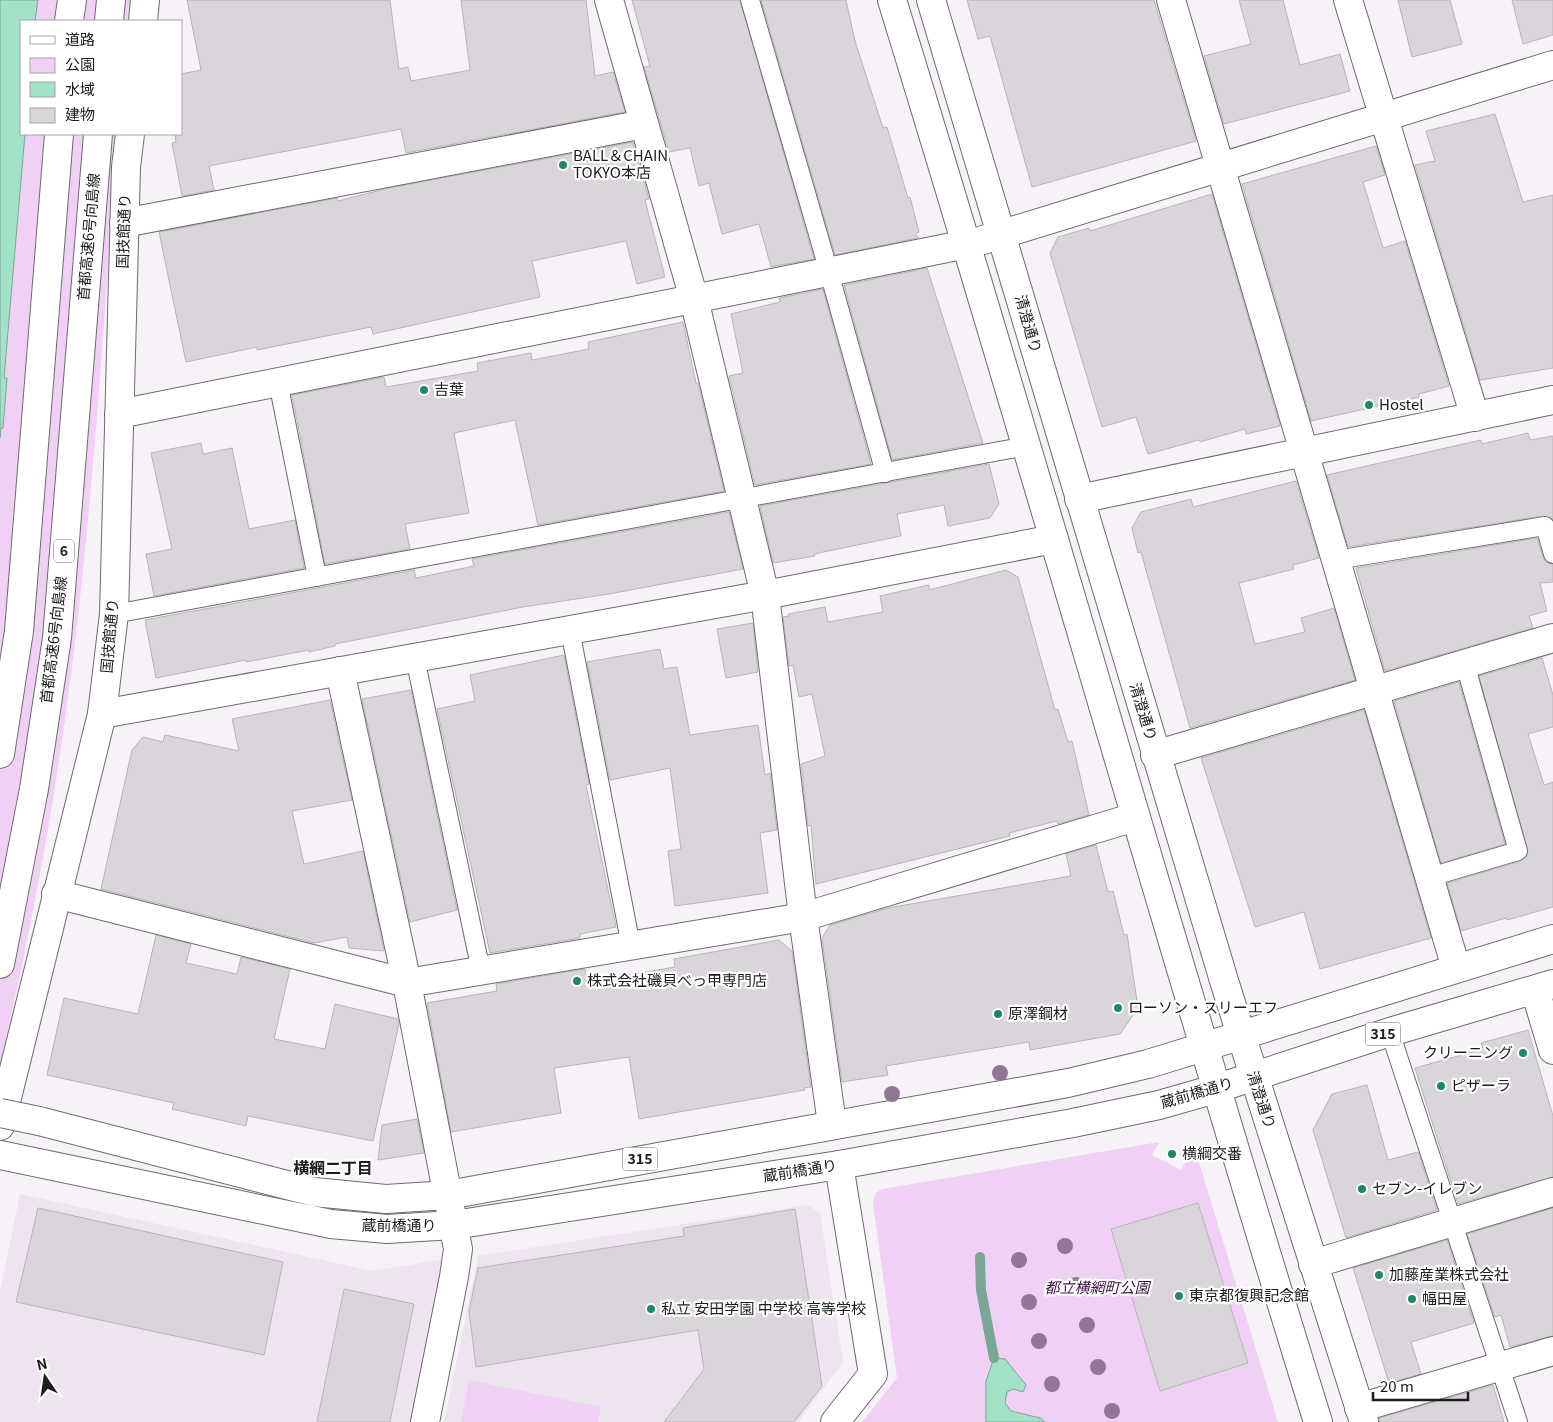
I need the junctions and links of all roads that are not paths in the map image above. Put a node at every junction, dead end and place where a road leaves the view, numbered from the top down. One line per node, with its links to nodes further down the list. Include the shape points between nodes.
1 (72, 0): 10 (main road)
2 (111, 0): 11 (main road)
3 (145, 0): 12 (main road)
4 (609, 0): 15 (main road)
5 (750, 0): 23 (lane)
6 (892, 0): 22 (main road)
7 (931, 0): 21 (main road, 清澄通り)
8 (1171, 0): 19 (main road)
9 (1348, 0): 14 (main road)
10 (69, 20)
11 (109, 20)
12 (143, 20)
13 (1553, 65): 14 (main road)
14 (1384, 117): 19 (main road); 28 (main road)
15 (644, 124): 20 (main road); 24 (main road)
16 (58, 135): 47 (main road, via 19,631)
17 (98, 135): 55 (main road, 首都高速6号向島線 / 6, via 57,638 34,789)
18 (130, 135): 20 (main road, 国技館通り)
19 (1220, 166): 21 (main road); 30 (main road)
20 (124, 223): 27 (main road, 国技館通り)
21 (1001, 235): 22 (main road); 33 (main road, 清澄通り)
22 (967, 244): 23 (main road); 29 (main road)
23 (829, 272): 24 (main road); 31 (lane)
24 (694, 299): 25 (main road); 32 (main road)
25 (278, 382): 27 (main road); 37 (lane)
26 (1553, 400): 28 (main road)
27 (119, 414): 39 (main road, 国技館通り)
28 (1475, 417): 30 (main road)
29 (1027, 446): 31 (lane); 34 (main road)
30 (1304, 451): 33 (main road); 36 (main road)
31 (884, 472): 32 (lane)
32 (743, 498): 37 (lane); 38 (main road)
33 (1079, 499): 48 (main road, 清澄通り)
34 (1054, 539): 38 (main road); 49 (main road)
35 (1553, 554): 36 (lane, via 1545,526)
36 (1336, 560): 45 (main road)
37 (317, 577): 39 (lane)
38 (766, 595): 40 (main road); 52 (main road)
39 (114, 614): 46 (main road, 国技館通り)
40 (570, 630): 42 (main road); 54 (lane)
41 (1553, 638): 43 (main road)
42 (415, 658): 44 (main road); 57 (lane)
43 (1465, 664): 45 (main road); 50 (lane, via 1518,851)
44 (340, 671): 46 (main road); 58 (main road)
45 (1374, 691): 48 (main road); 50 (main road)
46 (102, 714): 51 (main road, 国技館通り)
47 (0, 754)
48 (1155, 755): 61 (main road, 清澄通り)
49 (1135, 818): 52 (main road); 62 (main road)
50 (1430, 877): 56 (main road)
51 (56, 894): 58 (main road); 68 (main road, 国技館通り)
52 (803, 917): 54 (main road); 67 (main road)
53 (1553, 940): 56 (main road, 蔵前橋通り / 315)
54 (631, 946): 57 (main road)
55 (0, 964)
56 (1456, 968): 61 (main road, 蔵前橋通り / 315)
57 (481, 971): 58 (main road)
58 (407, 983): 72 (main road)
59 (1544, 987): 60 (main road, 蔵前橋通り / 315); 63 (main road)
60 (1390, 1032): 64 (main road, 蔵前橋通り / 315); 73 (lane)
61 (1241, 1035): 62 (main road, 蔵前橋通り / 315); 64 (main road, 清澄通り)
62 (1203, 1047): 65 (main road); 67 (main road, 蔵前橋通り / 315, via 1068,1083)
63 (1553, 1050)
64 (1253, 1077): 65 (main road, 蔵前橋通り / 315); 75 (main road, 清澄通り)
65 (1215, 1089): 70 (main road, 蔵前橋通り / 315, via 1072,1123); 81 (main road)
66 (0, 1113): 72 (main road, 蔵前橋通り / 315, bridge, via 314,1192 386,1199)
67 (832, 1124): 72 (main road, 蔵前橋通り / 315)
68 (0, 1126)
69 (0, 1155): 74 (main road, 蔵前橋通り / 315, via 331,1224 387,1229)
70 (840, 1165): 74 (main road, 蔵前橋通り / 315); 80 (main road, via 872,1374)
71 (1553, 1192): 73 (main road)
72 (448, 1194): 74 (main road)
73 (1452, 1222): 75 (main road); 77 (lane)
74 (454, 1225): 79 (main road, via 458,1249 454,1277)
75 (1313, 1264): 78 (main road, 清澄通り)
76 (1553, 1351): 77 (main road)
77 (1500, 1367): 78 (main road); 82 (lane)
78 (1362, 1415)
79 (425, 1422)
80 (835, 1422)
81 (1318, 1422)
82 (1518, 1422)

